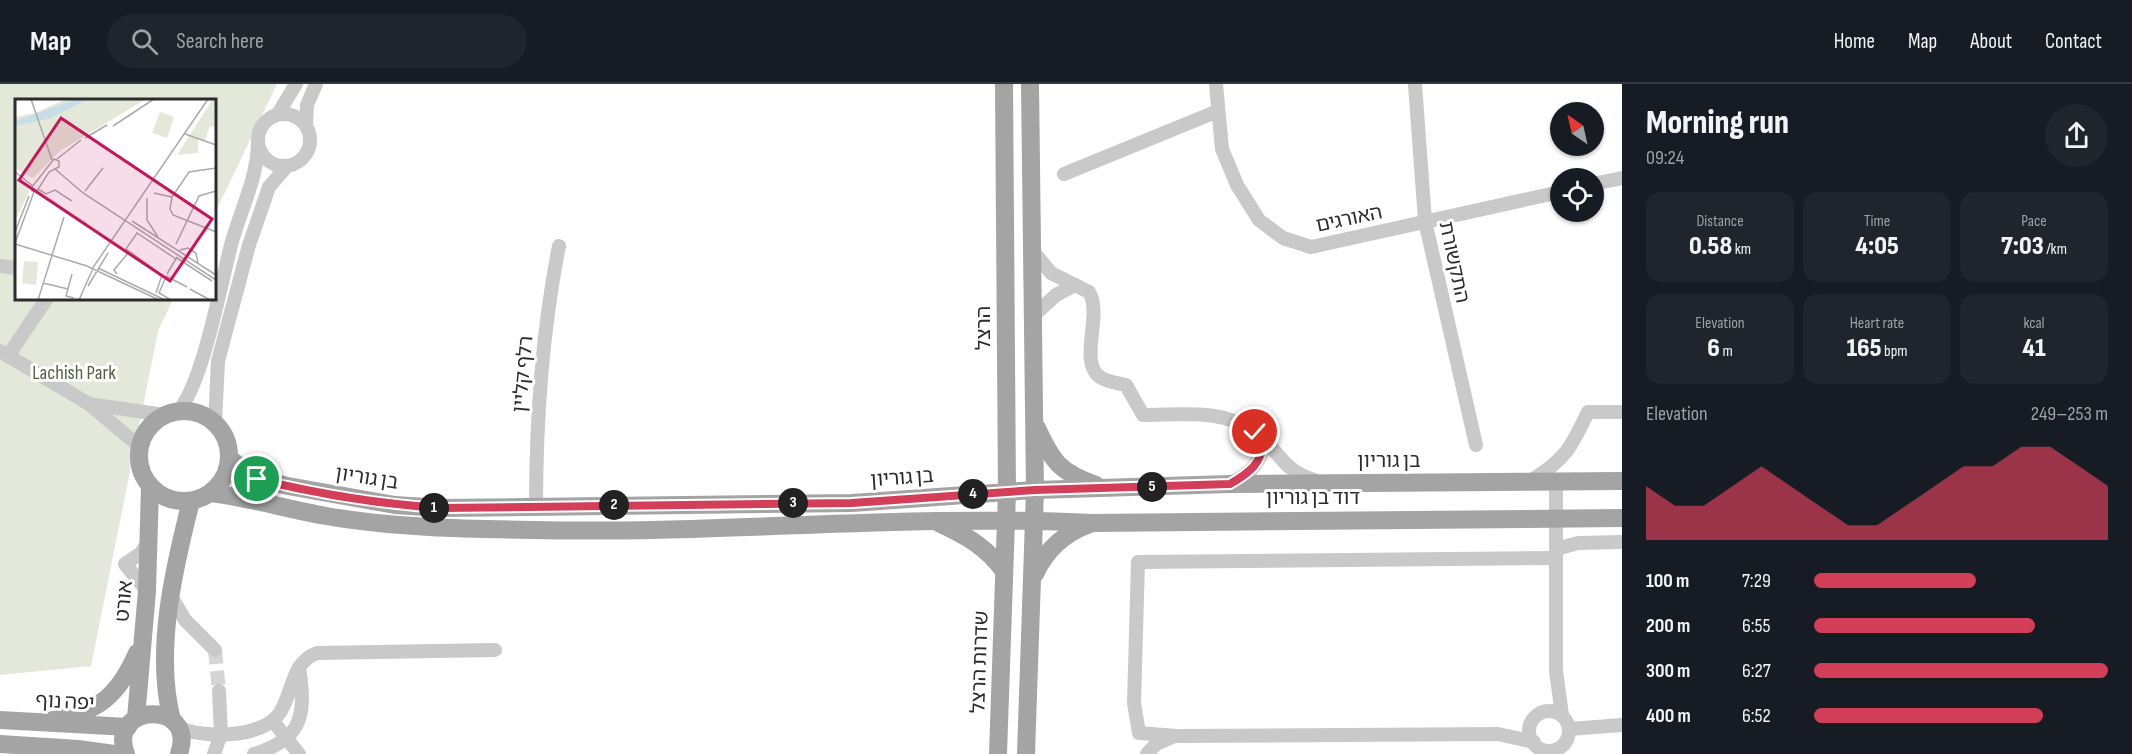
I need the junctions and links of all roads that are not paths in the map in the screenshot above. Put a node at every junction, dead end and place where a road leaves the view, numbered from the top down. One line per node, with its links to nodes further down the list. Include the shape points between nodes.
1 (297, 84): 8 (street)
2 (316, 84): 9 (street, via 307,105)
3 (1004, 84): 42 (main road, הרצל)
4 (1030, 84): 18 (main road)
5 (1216, 84): 7 (street, האורגים)
6 (1415, 84): 16 (street, התקשורת)
7 (1218, 111): 12 (street); 16 (street, האורגים, via 1222,149 1237,186 1259,220 1283,238 1311,247)
8 (278, 114): 9 (street, via 291,114); 10 (street, via 264,122)
9 (306, 126): 11 (street, via 308,151 301,160)
10 (258, 144): 11 (street, via 265,158 278,166); 27 (street, via 258,166 231,244 204,349 186,403)
11 (287, 166): 29 (street, via 269,187 249,245 219,361)
12 (1064, 174)
13 (1622, 178): 14 (street)
14 (1604, 182)
15 (1550, 194): 16 (street, האורגים)
16 (1425, 221): 31 (street, התקשורת)
17 (559, 246): 45 (street, רלף קליין, via 543,350)
18 (1032, 250): 21 (street, via 1051,273); 23 (main road)
19 (0, 266): 20 (street)
20 (15, 268)
21 (1075, 285): 23 (street, via 1056,295); 30 (street, via 1087,289 1093,299 1093,371 1103,379 1126,385 1143,415 1215,414)
22 (45, 300): 24 (street)
23 (1033, 316): 28 (main road)
24 (4, 353): 25 (street)
25 (89, 404): 27 (street); 32 (street)
26 (1622, 412): 36 (street, via 1588,412 1568,451 1556,465)
27 (171, 413): 29 (main road, via 198,413); 32 (main road, via 149,428)
28 (1035, 422): 40 (main road, via 1062,469); 41 (main road)
29 (215, 423): 33 (main road, via 224,434)
30 (1263, 440): 35 (street, via 1294,473); 38 (street, via 1260,459 1252,470)
31 (1476, 445)
32 (139, 446): 39 (main road, via 138,461)
33 (230, 459): 43 (main road, via 220,484); 45 (main road, בן גוריון, via 257,479 341,497 441,508)
34 (1622, 481): 37 (main road, בן גוריון)
35 (1319, 482): 36 (main road, בן גוריון); 38 (main road, בן גוריון)
36 (1528, 482): 37 (main road, בן גוריון)
37 (1556, 482): 46 (street)
38 (1230, 484): 40 (main road, בן גוריון)
39 (150, 488): 44 (main road, via 176,502); 57 (main road, אורט)
40 (1106, 489): 41 (main road, בן גוריון)
41 (1035, 490): 42 (main road, בן גוריון); 49 (main road)
42 (1006, 492): 45 (main road, בן גוריון, via 852,503); 48 (main road, הרצל)
43 (211, 493): 44 (main road); 50 (main road, דוד בן גוריון, via 327,516 408,526 535,530)
44 (191, 501): 56 (main road)
45 (536, 507)
46 (1557, 519): 47 (main road, דוד בן גוריון); 51 (main road, דוד בן גוריון); 53 (street)
47 (1622, 519)
48 (1005, 520): 49 (main road, דוד בן גוריון); 50 (main road, דוד בן גוריון); 54 (main road, הרצל)
49 (1034, 520): 51 (main road, דוד בן גוריון); 55 (main road)
50 (935, 521): 54 (main road, via 971,538 990,552)
51 (1092, 523): 55 (main road, via 1067,534 1046,553)
52 (1622, 542): 53 (street, via 1578,543)
53 (1556, 553): 61 (street); 74 (street, via 1138,562 1134,702 1139,733)
54 (1004, 571): 85 (main road, שדרות הרצל)
55 (1033, 579): 86 (main road)
56 (171, 596): 58 (street, via 188,622); 69 (main road, via 165,677)
57 (142, 641): 67 (main road, via 115,693 83,711); 68 (main road, אורט)
58 (215, 650)
59 (495, 650): 60 (street, via 316,653)
60 (299, 667): 66 (street); 75 (street, via 304,707 298,724)
61 (1556, 671): 63 (street); 64 (street)
62 (219, 691): 72 (street)
63 (1562, 715): 64 (street, via 1551,711); 71 (street)
64 (1536, 716): 73 (street); 77 (street, via 1530,729)
65 (0, 720): 67 (main road, יפה נוף)
66 (273, 721): 72 (street, via 253,730); 75 (street)
67 (42, 722): 68 (main road, יפה נוף)
68 (132, 723): 69 (main road, יפה נוף, via 150,713); 80 (main road, אורט, via 123,743)
69 (175, 724): 72 (street, via 189,733); 81 (main road, via 182,740)
70 (1622, 725): 71 (street)
71 (1569, 729): 78 (street)
72 (221, 734): 82 (street)
73 (1498, 734): 74 (street); 77 (street)
74 (1177, 736): 87 (street, via 1161,741)
75 (286, 738): 83 (street); 84 (street)
76 (0, 744): 79 (main road)
77 (1537, 748): 78 (street)
78 (1560, 750)
79 (114, 754)
80 (126, 754)
81 (179, 754)
82 (214, 754)
83 (254, 754)
84 (299, 754)
85 (998, 754)
86 (1026, 754)
87 (1148, 754)

